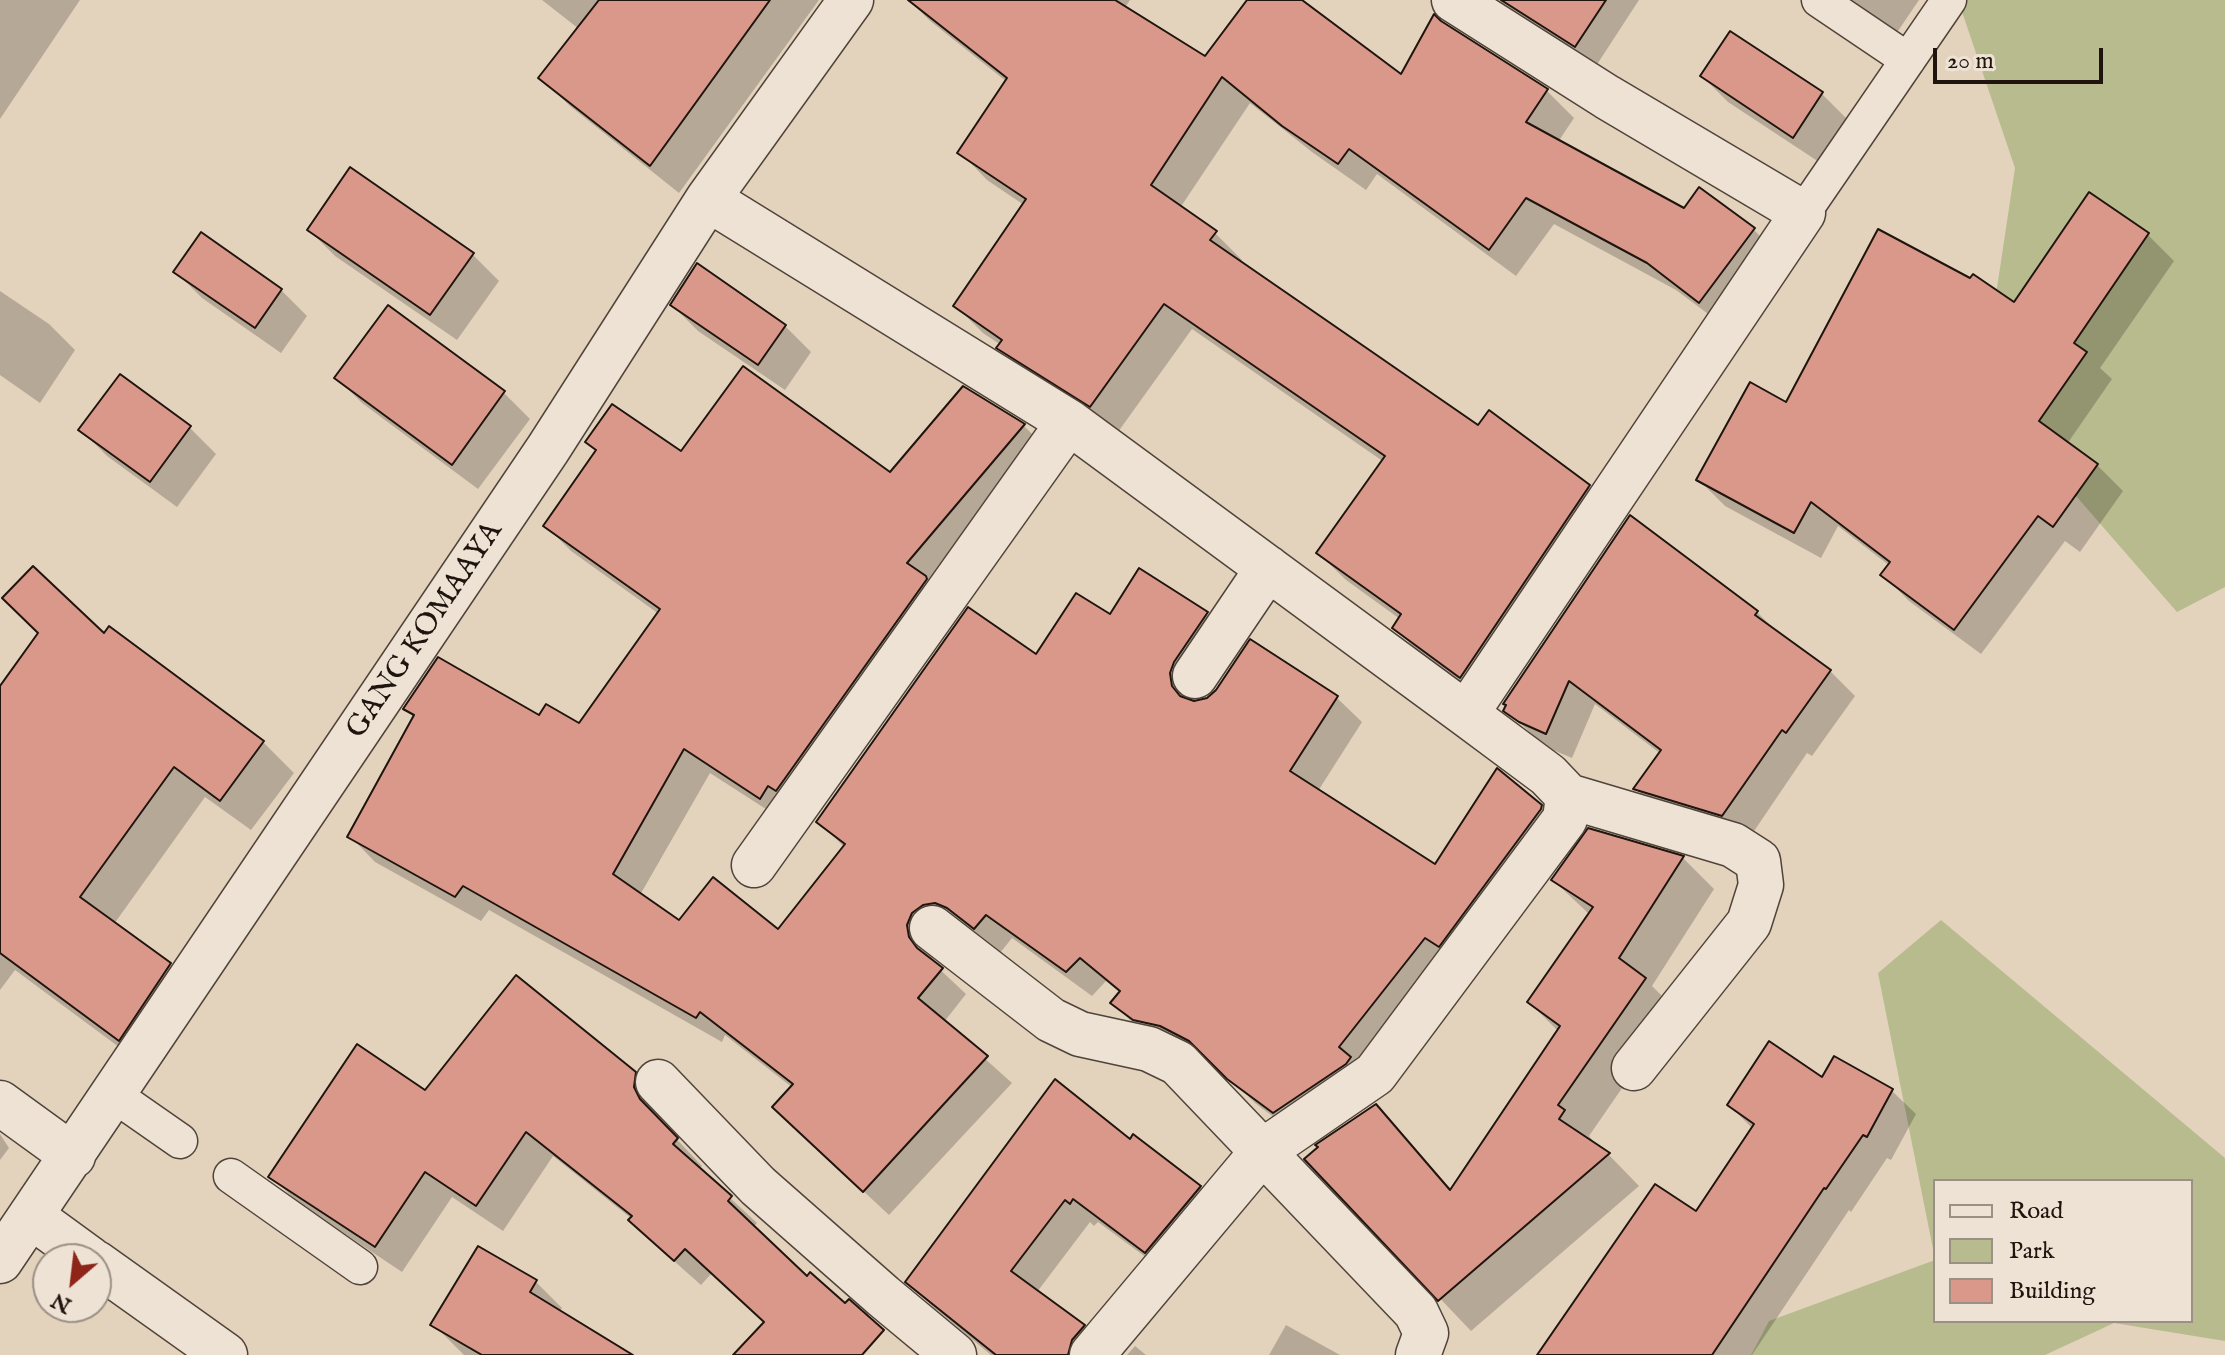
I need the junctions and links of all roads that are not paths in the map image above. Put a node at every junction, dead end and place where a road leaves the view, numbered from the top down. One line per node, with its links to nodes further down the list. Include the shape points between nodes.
1 (851, 0): 6 (street, GANG KOMAAYA)
2 (1454, 0): 7 (street)
3 (1819, 0): 5 (lane)
4 (1949, 0): 5 (lane)
5 (1908, 60): 7 (lane)
6 (708, 199): 8 (street); 17 (street, GANG KOMAAYA, via 548,449)
7 (1803, 213): 11 (street)
8 (1069, 422): 9 (street); 13 (street)
9 (1268, 568): 10 (street); 11 (street)
10 (1195, 676)
11 (1466, 714): 12 (street)
12 (1568, 796): 15 (street, via 1733,845 1758,861 1761,885 1749,923); 20 (street, via 1565,819 1375,1074)
13 (754, 865)
14 (932, 928): 20 (street, via 1051,1020 1178,1063)
15 (1634, 1068)
16 (658, 1082): 29 (street, via 758,1186)
17 (114, 1095): 19 (lane); 21 (street, GANG KOMAAYA)
18 (0, 1103): 21 (street)
19 (180, 1141)
20 (1263, 1151): 30 (street); 31 (street, via 1416,1312 1426,1333)
21 (73, 1156): 23 (street, GANG KOMAAYA)
22 (231, 1176): 26 (lane)
23 (31, 1216): 24 (street); 25 (street, GANG KOMAAYA)
24 (68, 1243)
25 (0, 1261)
26 (360, 1267)
27 (112, 1274): 28 (street)
28 (225, 1355)
29 (954, 1355)
30 (1092, 1355)
31 (1418, 1355)

